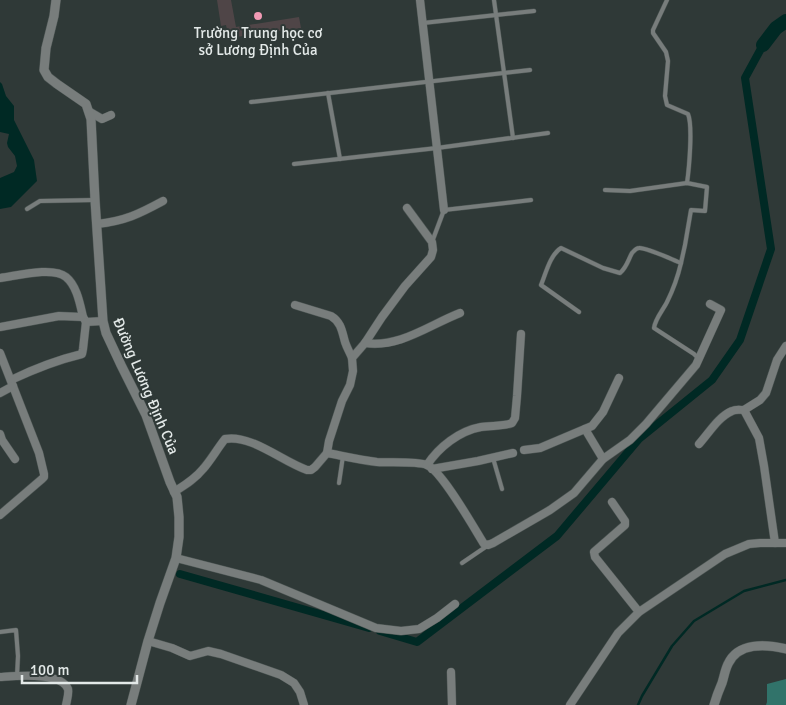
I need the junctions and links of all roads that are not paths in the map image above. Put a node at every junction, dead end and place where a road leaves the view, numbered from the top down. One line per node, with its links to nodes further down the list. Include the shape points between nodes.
1 (56, 0): 13 (street, via 44,70 48,77 86,104)
2 (420, 0): 7 (street)
3 (494, 0): 6 (lane)
4 (667, 0): 20 (lane, via 652,33 666,52 668,61 667,105 688,114 690,119)
5 (534, 11): 6 (lane)
6 (497, 15): 7 (lane); 9 (lane)
7 (423, 23): 10 (street)
8 (530, 70): 9 (lane)
9 (504, 73): 10 (lane); 16 (lane)
10 (429, 82): 11 (lane); 17 (street)
11 (328, 93): 12 (lane); 18 (lane)
12 (251, 102)
13 (90, 112): 14 (street, via 102,119); 22 (street, Đường Lương Định Của)
14 (111, 115)
15 (548, 133): 16 (lane)
16 (513, 138): 17 (lane)
17 (437, 148): 18 (lane); 27 (street)
18 (340, 159): 19 (lane)
19 (294, 164)
20 (687, 184): 21 (lane, via 630,191); 30 (lane, via 708,187 705,211 691,210)
21 (605, 190)
22 (95, 200): 26 (lane, via 40,201); 28 (street, Đường Lương Định Của)
23 (163, 200): 28 (street, via 134,216)
24 (531, 200): 27 (lane)
25 (407, 208): 29 (street)
26 (27, 209)
27 (444, 210): 29 (lane)
28 (97, 224): 37 (street, Đường Lương Định Của)
29 (432, 242): 40 (street, via 431,257 405,286)
30 (681, 263): 34 (lane, via 639,248 634,250 620,273 561,248 556,251 541,285); 44 (lane, via 654,328)
31 (0, 278): 36 (street, via 60,273 67,277 76,291)
32 (710, 304): 44 (street, via 721,310)
33 (295, 305): 43 (street, via 336,319)
34 (579, 312)
35 (460, 313): 40 (street, via 399,340)
36 (84, 319): 37 (street); 38 (street, via 59,316); 46 (street, via 82,354 42,366)
37 (103, 321): 62 (street, Đường Lương Định Của, via 146,415)
38 (0, 327)
39 (521, 334): 59 (street, via 512,423 466,431 443,446 433,457)
40 (365, 343): 43 (street)
41 (786, 346): 48 (street, via 777,360 766,393)
42 (0, 353): 46 (street)
43 (352, 358): 53 (street, via 350,385)
44 (699, 359): 58 (street, via 646,424)
45 (619, 378): 49 (street, via 603,412 592,426)
46 (12, 383): 47 (street); 64 (street, via 39,453 44,477)
47 (0, 393)
48 (744, 410): 51 (street, via 731,411); 65 (street, via 759,438)
49 (585, 429): 52 (street, via 540,448); 58 (street)
50 (0, 434): 57 (street)
51 (699, 444)
52 (524, 450)
53 (327, 453): 55 (street); 62 (street, via 315,467 307,470 254,444 225,439 205,468)
54 (512, 453): 56 (street)
55 (344, 456): 59 (street); 60 (lane)
56 (493, 458): 59 (street); 61 (lane)
57 (16, 459)
58 (604, 459): 67 (street, via 574,493)
59 (430, 467): 67 (street, via 462,508 484,544)
60 (339, 483)
61 (502, 490)
62 (174, 492): 68 (street, Đường Lương Định Của, via 180,522)
63 (612, 502): 71 (street, via 625,525 594,552 595,557)
64 (0, 514)
65 (776, 543): 66 (street); 71 (street, via 749,544 725,554)
66 (786, 543)
67 (488, 545): 69 (lane)
68 (176, 558): 70 (street, via 261,580 376,628 419,629); 73 (street, Đường Lương Định Của)
69 (462, 563)
70 (456, 604)
71 (639, 612): 82 (street, via 618,633)
72 (0, 632): 77 (lane, via 16,630)
73 (148, 641): 79 (street, Đường Lương Định Của); 80 (street, via 190,656 208,651 282,675 294,683)
74 (786, 649): 83 (street, via 746,647 731,658)
75 (451, 672): 81 (street)
76 (0, 676): 77 (street)
77 (17, 676): 78 (street, via 56,679 68,689)
78 (66, 705)
79 (131, 705)
80 (304, 705)
81 (452, 705)
82 (570, 705)
83 (714, 705)

